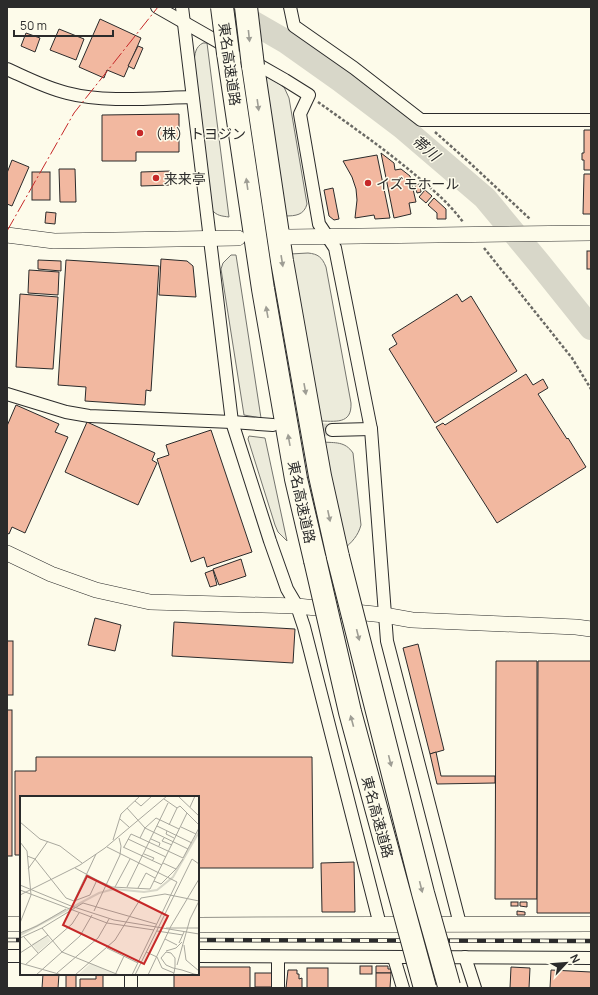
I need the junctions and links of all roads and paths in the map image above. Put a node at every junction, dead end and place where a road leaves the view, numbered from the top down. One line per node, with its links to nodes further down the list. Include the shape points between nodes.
1 (157, 7): 5 (street)
2 (222, 7): 47 (highway, 東名高速道路, one-way to 2, bridge, via 350,712 296,479 263,289)
3 (246, 7): 43 (highway, 東名高速道路, one-way to 43, bridge, via 282,261 320,476 338,557)
4 (290, 7): 9 (street, via 294,26)
5 (182, 14): 7 (street); 8 (street)
6 (7, 69): 8 (street, via 60,91 98,99)
7 (309, 95): 12 (path, via 439,194); 15 (street, via 300,114 319,224)
8 (192, 97): 18 (street)
9 (421, 120): 10 (street); 13 (path, via 470,163)
10 (591, 120)
11 (591, 233): 13 (street)
12 (477, 234): 13 (street); 15 (street); 19 (path, via 572,358)
13 (538, 234)
14 (7, 235): 18 (street, via 54,241)
15 (327, 236): 16 (street); 23 (street, via 335,248)
16 (288, 237)
17 (238, 238): 18 (street)
18 (209, 239): 21 (street)
19 (591, 389)
20 (7, 394): 21 (street, via 66,412 89,416)
21 (232, 422): 22 (street); 26 (street, via 270,541 287,589)
22 (273, 425)
23 (371, 429): 24 (street); 27 (street)
24 (332, 430)
25 (7, 553): 26 (street, via 52,574 96,590 150,602)
26 (297, 606): 27 (street); 34 (street)
27 (384, 615): 28 (street, via 412,620); 31 (street, via 387,641)
28 (591, 629)
29 (7, 924): 30 (street)
30 (20, 924)
31 (460, 924): 32 (street); 34 (street)
32 (591, 924)
33 (199, 925): 34 (street)
34 (380, 925)
35 (7, 956): 36 (street)
36 (20, 956)
37 (199, 956): 39 (street)
38 (465, 956): 40 (street); 41 (street); 48 (street)
39 (278, 957): 40 (street); 45 (street)
40 (394, 958): 46 (street)
41 (591, 958)
42 (131, 975): 44 (street)
43 (449, 987)
44 (131, 988)
45 (278, 988)
46 (403, 988)
47 (425, 988)
48 (475, 988)

